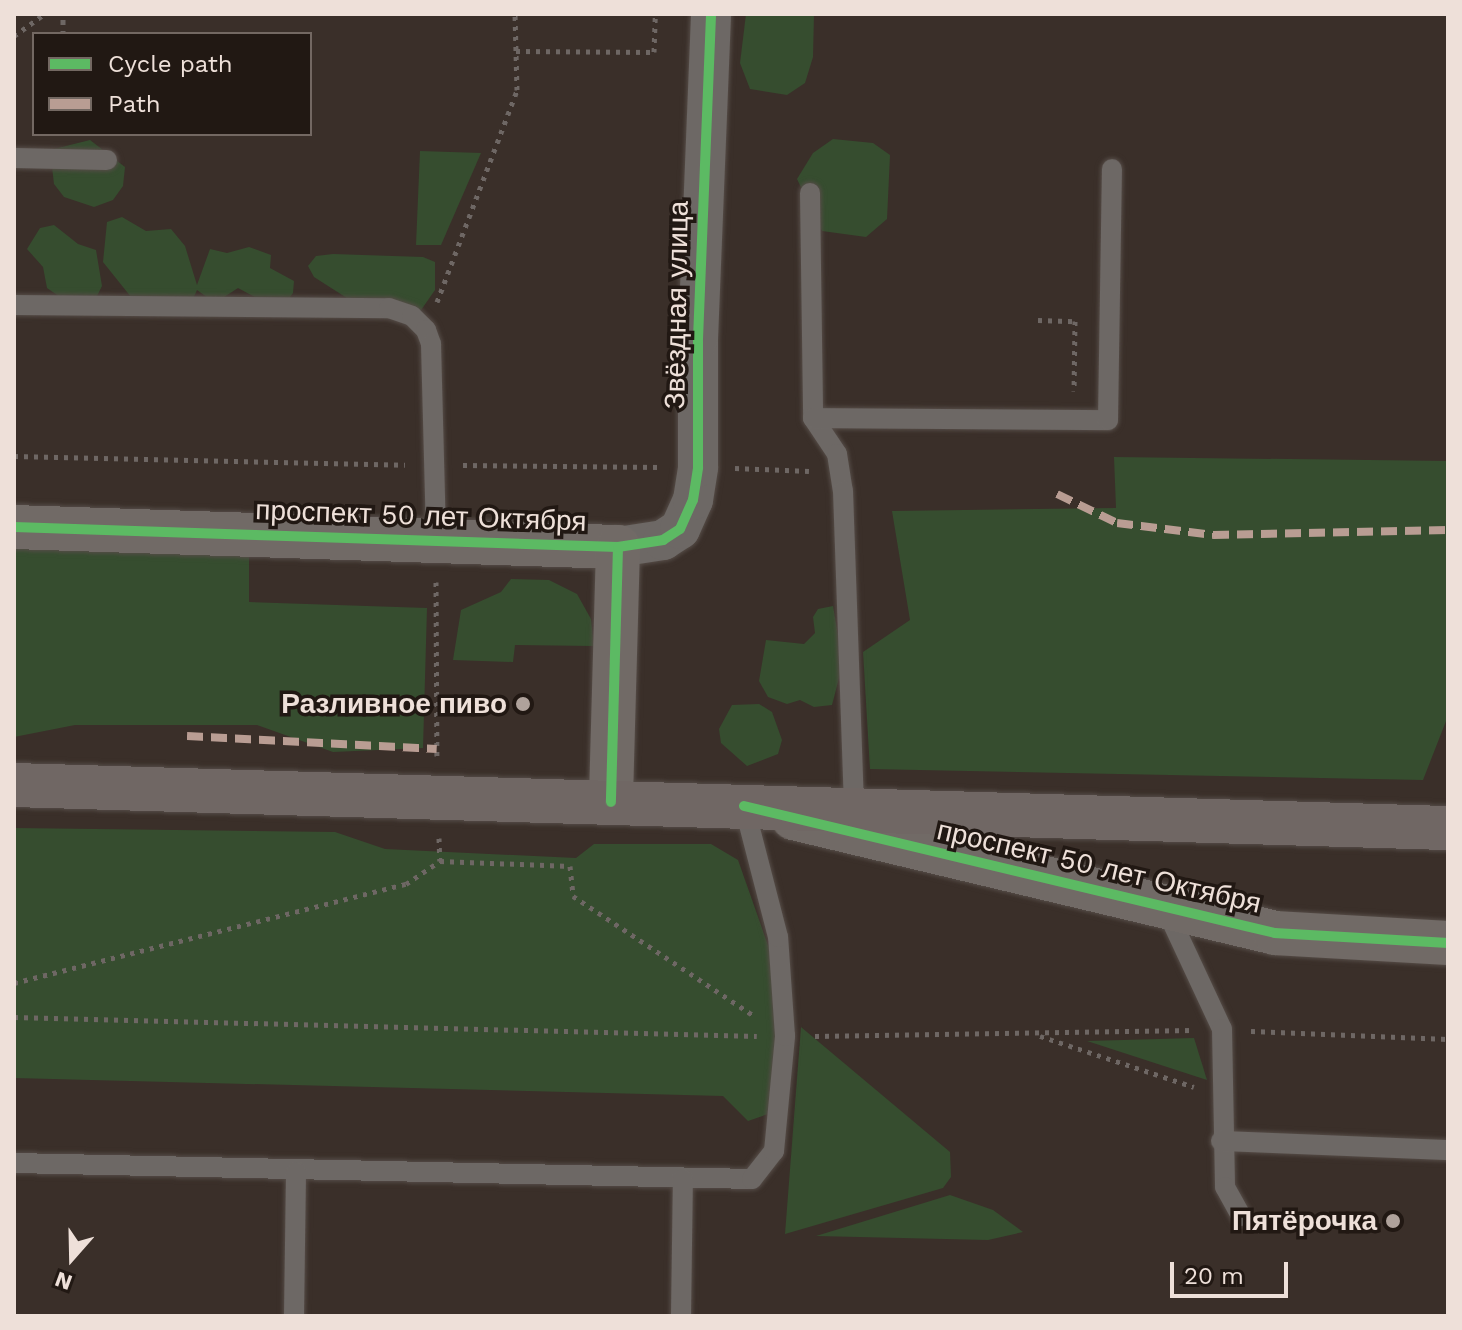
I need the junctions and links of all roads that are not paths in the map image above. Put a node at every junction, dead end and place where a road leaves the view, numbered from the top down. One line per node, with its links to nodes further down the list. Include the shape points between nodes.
1 (711, 14): 10 (street, Звёздная улица, via 695,489 680,529 645,546)
2 (14, 158): 3 (lane)
3 (107, 160)
4 (1112, 169): 7 (lane, via 1108,420)
5 (810, 193): 7 (lane)
6 (14, 305): 9 (lane, via 389,308 412,316 426,330)
7 (813, 418): 14 (lane, via 837,454 843,491)
8 (14, 527): 9 (street, проспект 50 лет Октября)
9 (436, 540): 10 (street, проспект 50 лет Октября)
10 (618, 547): 12 (street, проспект 50 лет Октября)
11 (14, 785): 12 (main road, проспект 50 лет Октября)
12 (611, 802): 13 (main road, проспект 50 лет Октября)
13 (744, 806): 14 (main road, проспект 50 лет Октября); 16 (street, проспект 50 лет Октября); 22 (lane, via 778,937 785,1036 774,1151 752,1179)
14 (854, 810): 15 (main road, проспект 50 лет Октября)
15 (1448, 828)
16 (1166, 909): 17 (street, проспект 50 лет Октября, via 1275,933); 18 (lane, via 1222,1029)
17 (1448, 943)
18 (1221, 1141): 19 (lane); 23 (lane, via 1225,1187)
19 (1448, 1150)
20 (14, 1163): 21 (lane)
21 (296, 1172): 22 (lane); 24 (lane)
22 (683, 1179): 25 (lane)
23 (1241, 1216)
24 (294, 1316)
25 (681, 1316)

